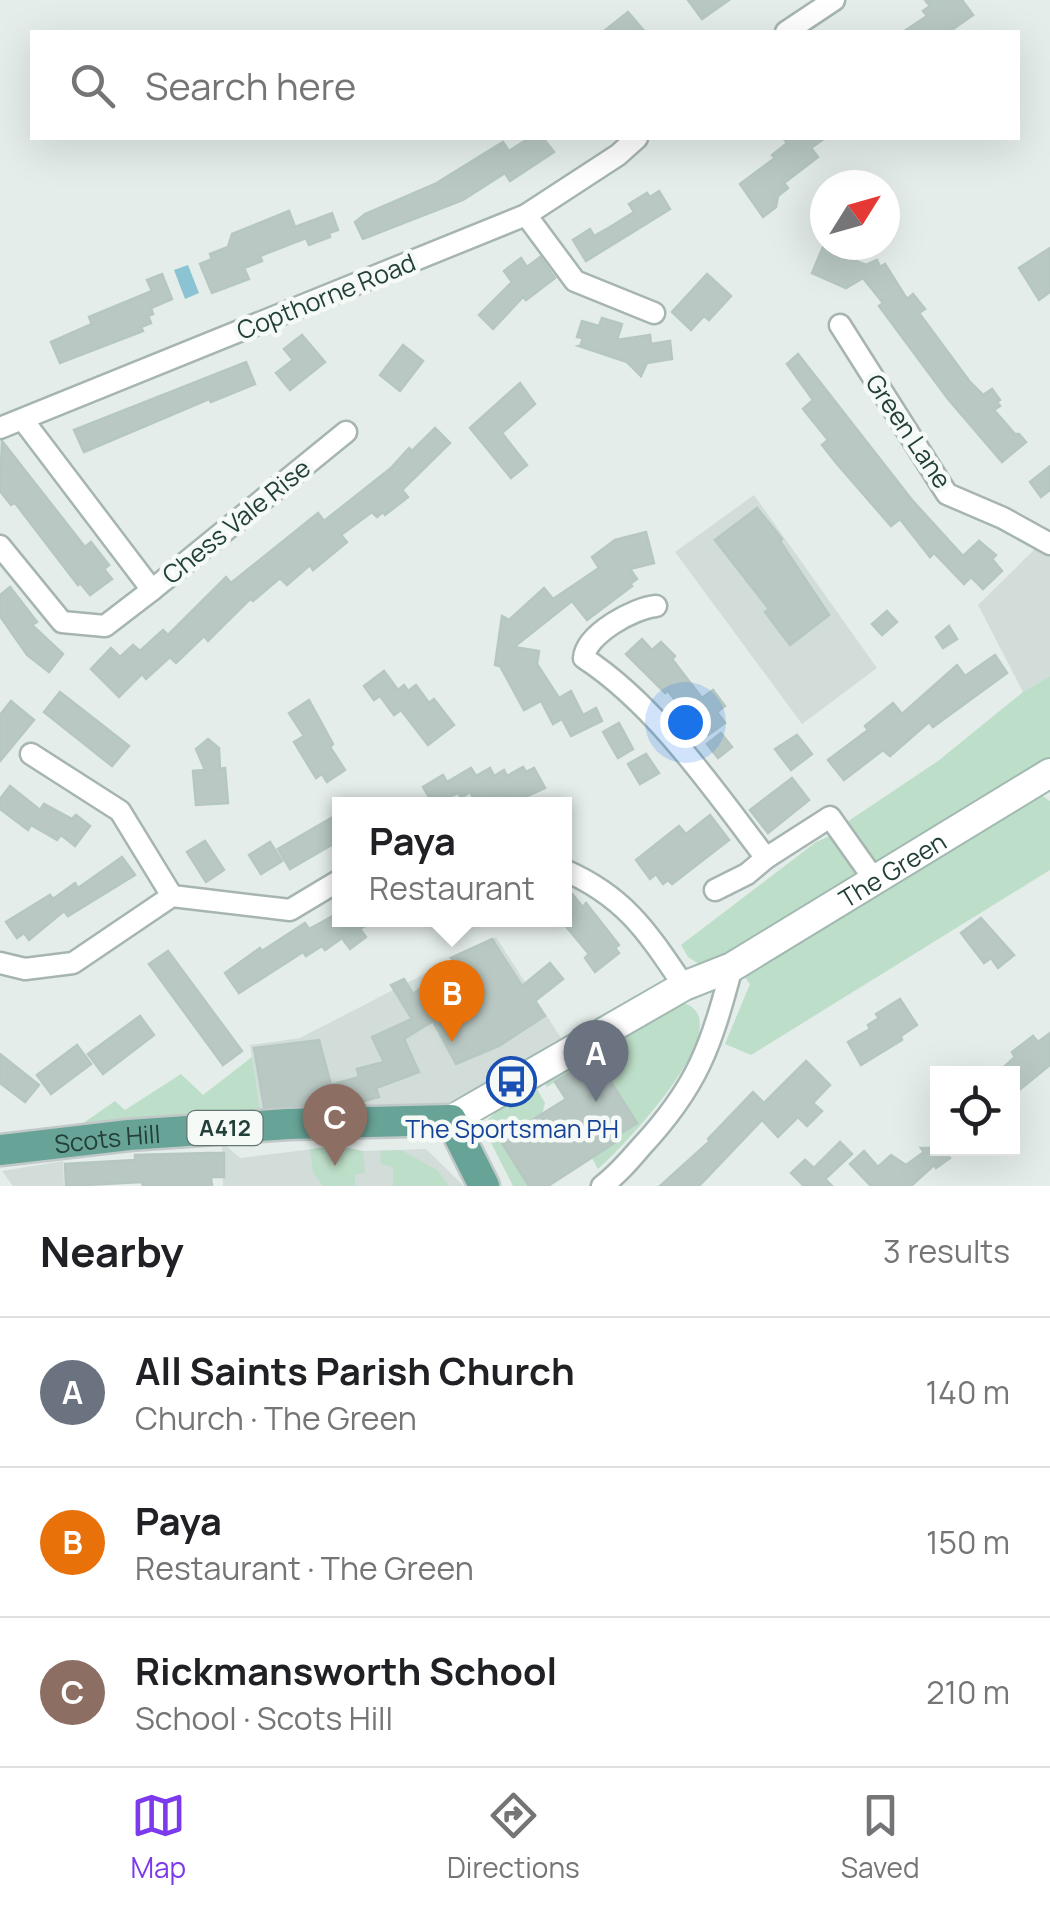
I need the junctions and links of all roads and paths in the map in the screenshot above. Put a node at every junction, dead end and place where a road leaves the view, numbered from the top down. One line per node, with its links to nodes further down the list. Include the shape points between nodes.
1 (834, 0): 2 (street)
2 (789, 30)
3 (635, 140): 4 (street, Copthorne Road)
4 (526, 215): 5 (street, via 575,281); 7 (street, Copthorne Road)
5 (654, 313)
6 (840, 324): 10 (street, Green Lane, via 947,494)
7 (23, 420): 8 (street, Copthorne Road); 12 (street, Chess Vale Rise)
8 (0, 428)
9 (346, 432): 12 (street, Chess Vale Rise)
10 (1050, 544)
11 (0, 546): 12 (street, via 62,622 105,626)
12 (152, 590)
13 (656, 606): 16 (street, via 630,613 592,640 584,658 694,763)
14 (31, 754): 21 (street, via 120,812)
15 (1050, 773): 18 (street, The Green)
16 (766, 858): 18 (street, via 830,817); 20 (street)
17 (572, 874): 24 (street, via 642,924)
18 (876, 882): 23 (street, The Green)
19 (332, 885): 21 (street, via 290,910)
20 (715, 890)
21 (172, 896): 22 (street, via 74,963 24,969)
22 (0, 963)
23 (732, 967): 24 (street, The Green); 28 (street, via 713,1039 686,1094)
24 (684, 986): 25 (street, The Green)
25 (451, 1120): 26 (main road, Scots Hill / A412, via 278,1124); 27 (main road)
26 (0, 1150)
27 (484, 1186)
28 (602, 1186)

